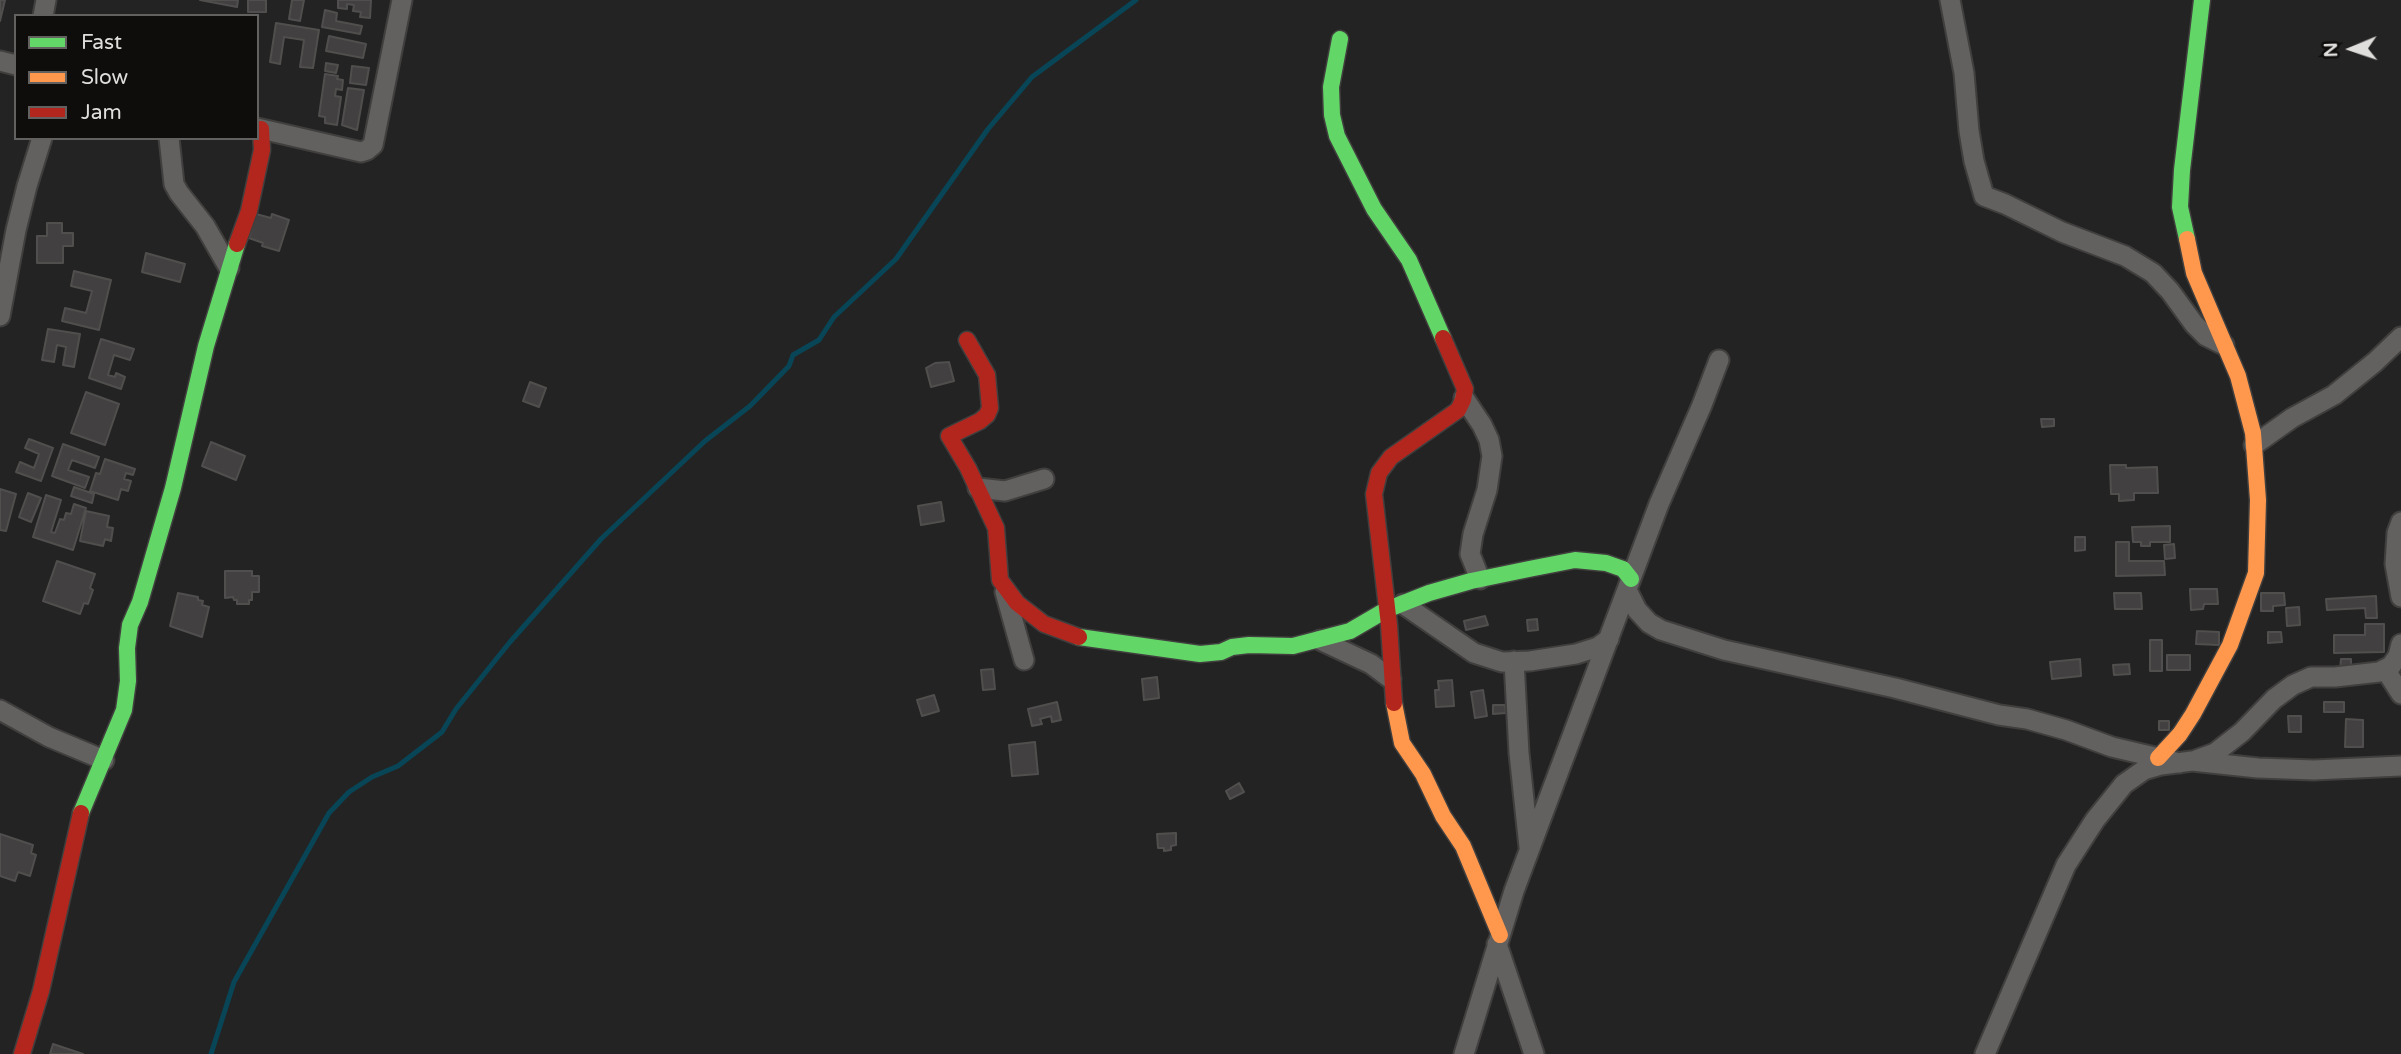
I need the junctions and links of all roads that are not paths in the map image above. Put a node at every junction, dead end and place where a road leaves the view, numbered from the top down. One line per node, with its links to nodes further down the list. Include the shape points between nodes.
1 (402, 0): 5 (street, via 373,145 361,152)
2 (1950, 0): 12 (street, via 1964,73 1970,141 1984,196 2125,256 2153,273 2194,324)
3 (2202, 0): 12 (street, via 2180,207 2194,273)
4 (1340, 39): 14 (street, via 1331,86 1338,136 1374,209 1409,260 1460,374)
5 (259, 129): 8 (street, via 258,176)
6 (41, 140): 9 (street, via 16,230)
7 (169, 140): 8 (street, via 178,194 205,226)
8 (229, 268): 36 (street, via 173,488 130,625 124,710)
9 (0, 316)
10 (2401, 337): 15 (street, via 2334,395)
11 (967, 340): 17 (street, via 986,375 990,408 981,421 949,436)
12 (2224, 345): 15 (street, via 2238,376)
13 (1719, 360): 21 (street)
14 (1464, 398): 19 (street, via 1482,425 1492,456 1470,554); 23 (street, via 1458,410 1391,457 1379,473 1374,494)
15 (2254, 445): 35 (street, via 2256,573 2230,645 2193,714)
16 (1044, 479): 17 (street, via 1005,491)
17 (978, 488): 20 (street, via 996,528)
18 (2401, 522): 22 (street, via 2395,564)
19 (1480, 579): 21 (street, via 1576,560 1623,569); 23 (street)
20 (1002, 584): 25 (street, via 1044,624 1081,638 1200,654); 28 (street)
21 (1629, 584): 24 (street); 35 (street, via 1637,610 1661,631 1724,650 2027,719)
22 (2400, 590)
23 (1394, 607): 25 (street, via 1350,631); 29 (street, via 1475,653); 32 (street)
24 (1609, 639): 27 (street, via 1598,647); 31 (street)
25 (1320, 640): 32 (street, via 1371,664)
26 (2401, 644): 30 (street, via 2398,656)
27 (1556, 657): 29 (street); 31 (street, via 1577,664)
28 (1024, 660)
29 (1514, 661): 39 (street)
30 (2385, 669): 33 (street); 37 (street, via 2311,677 2293,685 2215,753)
31 (1595, 678): 39 (street)
32 (1391, 679): 40 (street, via 1402,743 1463,846)
33 (2401, 694)
34 (0, 710): 36 (street, via 48,737)
35 (2158, 758): 37 (street)
36 (104, 760): 41 (street, via 83,805)
37 (2186, 762): 38 (street, via 2314,770); 44 (street, via 2144,770 2124,784 2095,820 2066,865)
38 (2401, 766)
39 (1530, 851): 40 (street)
40 (1499, 939): 42 (street); 43 (street)
41 (22, 1054)
42 (1464, 1054)
43 (1534, 1054)
44 (1985, 1054)

